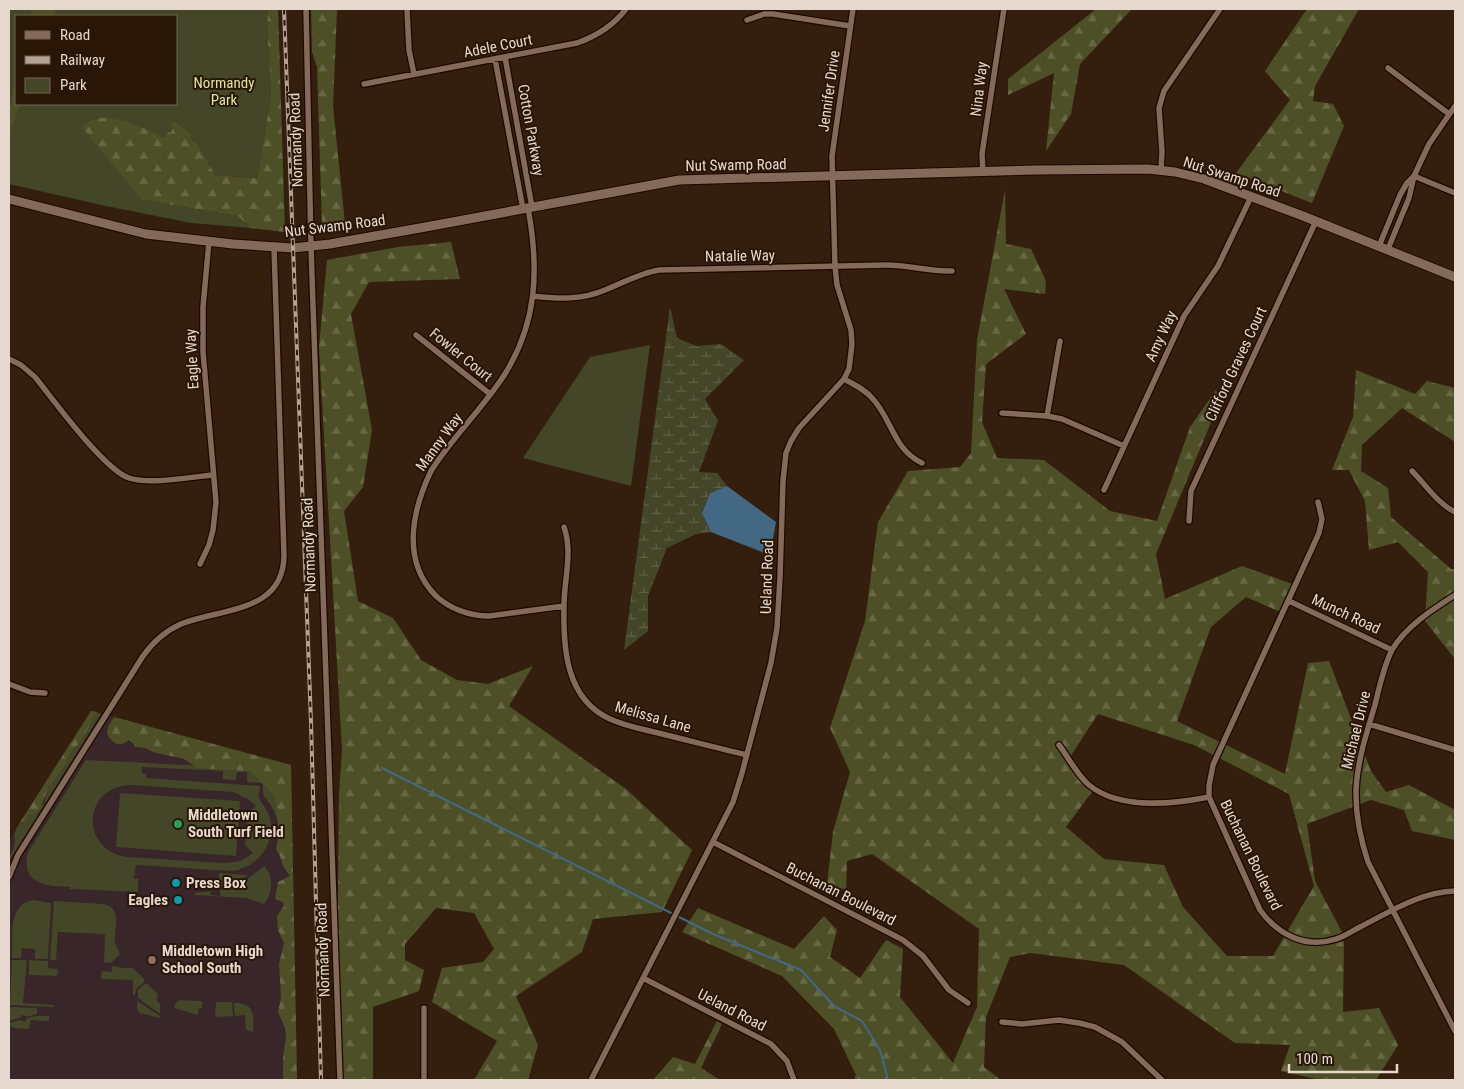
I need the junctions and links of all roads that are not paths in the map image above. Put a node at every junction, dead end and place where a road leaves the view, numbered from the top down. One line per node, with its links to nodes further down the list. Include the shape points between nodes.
1 (306, 9): 30 (street, Normandy Road)
2 (407, 9): 12 (street, via 408,45)
3 (626, 9): 9 (street, Adele Court, via 608,28 585,40)
4 (853, 9): 8 (street, Jennifer Drive)
5 (1004, 9): 19 (street, Nina Way, via 982,154)
6 (1220, 9): 18 (street, via 1164,90 1160,101)
7 (747, 20): 8 (street, via 773,14)
8 (850, 26): 20 (street, Jennifer Drive)
9 (505, 57): 10 (street, Adele Court); 16 (street, Cotton Parkway)
10 (495, 59): 12 (street, Adele Court); 17 (street, Cotton Parkway)
11 (1388, 68): 15 (street)
12 (414, 74): 13 (street, Adele Court)
13 (364, 84)
14 (1455, 106): 15 (street)
15 (1449, 114): 21 (street, via 1429,144)
16 (518, 129): 17 (street); 25 (street, Cotton Parkway)
17 (509, 132): 25 (street, Cotton Parkway)
18 (1161, 170): 19 (main road, Nut Swamp Road); 23 (main road, Nut Swamp Road, via 1204,179)
19 (983, 172): 20 (main road, Nut Swamp Road)
20 (832, 176): 25 (main road, Nut Swamp Road, via 679,180); 32 (street, Ueland Road)
21 (1414, 176): 22 (street); 28 (street, via 1400,195); 31 (street, via 1409,198)
22 (1455, 193)
23 (1251, 197): 26 (main road, Nut Swamp Road); 43 (street, Amy Way, via 1218,266 1184,316)
24 (9, 199): 27 (main road, Nut Swamp Road, via 146,234)
25 (528, 208): 30 (main road, Nut Swamp Road); 35 (street, Manny Way, via 535,258)
26 (1316, 221): 28 (main road, Nut Swamp Road); 50 (street, Clifford Graves Court, via 1191,491)
27 (209, 241): 29 (main road, Nut Swamp Road); 46 (street, Eagle Way, via 203,352)
28 (1379, 246): 31 (main road, Nut Swamp Road)
29 (274, 247): 30 (main road, Nut Swamp Road); 65 (street, via 284,555 281,576 259,601 180,625 166,632 151,646 18,855)
30 (311, 247): 73 (street, Normandy Road)
31 (1388, 249): 34 (main road, Nut Swamp Road)
32 (835, 266): 33 (street, Natalie Way, via 901,265); 35 (street, Natalie Way, via 660,270 585,297); 39 (street, Ueland Road, via 852,337 851,360)
33 (952, 271)
34 (1455, 277)
35 (533, 296): 40 (street, Manny Way, via 518,349)
36 (416, 335): 40 (street, Fowler Court)
37 (1060, 341): 42 (street)
38 (9, 358): 46 (street, via 28,370 105,462 122,475 148,481)
39 (844, 379): 44 (street, via 872,398 902,448); 62 (street, Ueland Road, via 799,428 786,452 777,628)
40 (490, 394): 55 (street, Manny Way, via 437,462 424,487 416,510 413,536 418,569 439,598 470,614 489,616)
41 (1002, 413): 42 (street)
42 (1047, 416): 43 (street, via 1069,421)
43 (1124, 446): 47 (street, Amy Way)
44 (922, 463)
45 (1412, 471): 49 (street, via 1435,498)
46 (214, 475): 52 (street, Eagle Way, via 214,522)
47 (1104, 490)
48 (1318, 502): 54 (street, Buchanan Boulevard, via 1322,519 1319,533)
49 (1455, 512)
50 (1189, 521)
51 (564, 527): 55 (street, Melissa Lane, via 569,551)
52 (200, 564)
53 (1455, 594): 56 (street, Michael Drive, via 1422,617)
54 (1289, 601): 56 (street, Munch Road); 63 (street, Buchanan Boulevard, via 1213,765)
55 (564, 606): 62 (street, Melissa Lane, via 570,675 585,700 599,713 619,722)
56 (1392, 650): 59 (street, Michael Drive)
57 (9, 684): 58 (street, via 30,692)
58 (45, 693)
59 (1369, 724): 61 (street); 67 (street, Michael Drive, via 1356,776 1357,820 1368,862)
60 (1059, 745): 63 (street, via 1088,784 1104,794 1153,804)
61 (1455, 750)
62 (747, 755): 64 (street, Ueland Road, via 733,802)
63 (1209, 797): 67 (street, Buchanan Boulevard, via 1260,910 1288,936 1309,942 1337,939)
64 (714, 842): 68 (street, Ueland Road); 69 (street, Buchanan Boulevard, via 903,940 922,956 949,990)
65 (9, 877)
66 (1455, 891): 67 (street, Buchanan Boulevard, via 1428,895)
67 (1393, 910): 72 (street, Michael Drive)
68 (643, 978): 75 (street, Ueland Road); 76 (street, Ueland Road, via 771,1044 787,1061)
69 (968, 1003)
70 (424, 1008): 74 (street)
71 (1002, 1022): 77 (street, via 1022,1024 1060,1020 1094,1027 1122,1042)
72 (1455, 1031)
73 (340, 1080)
74 (424, 1080)
75 (591, 1080)
76 (794, 1080)
77 (1162, 1080)

